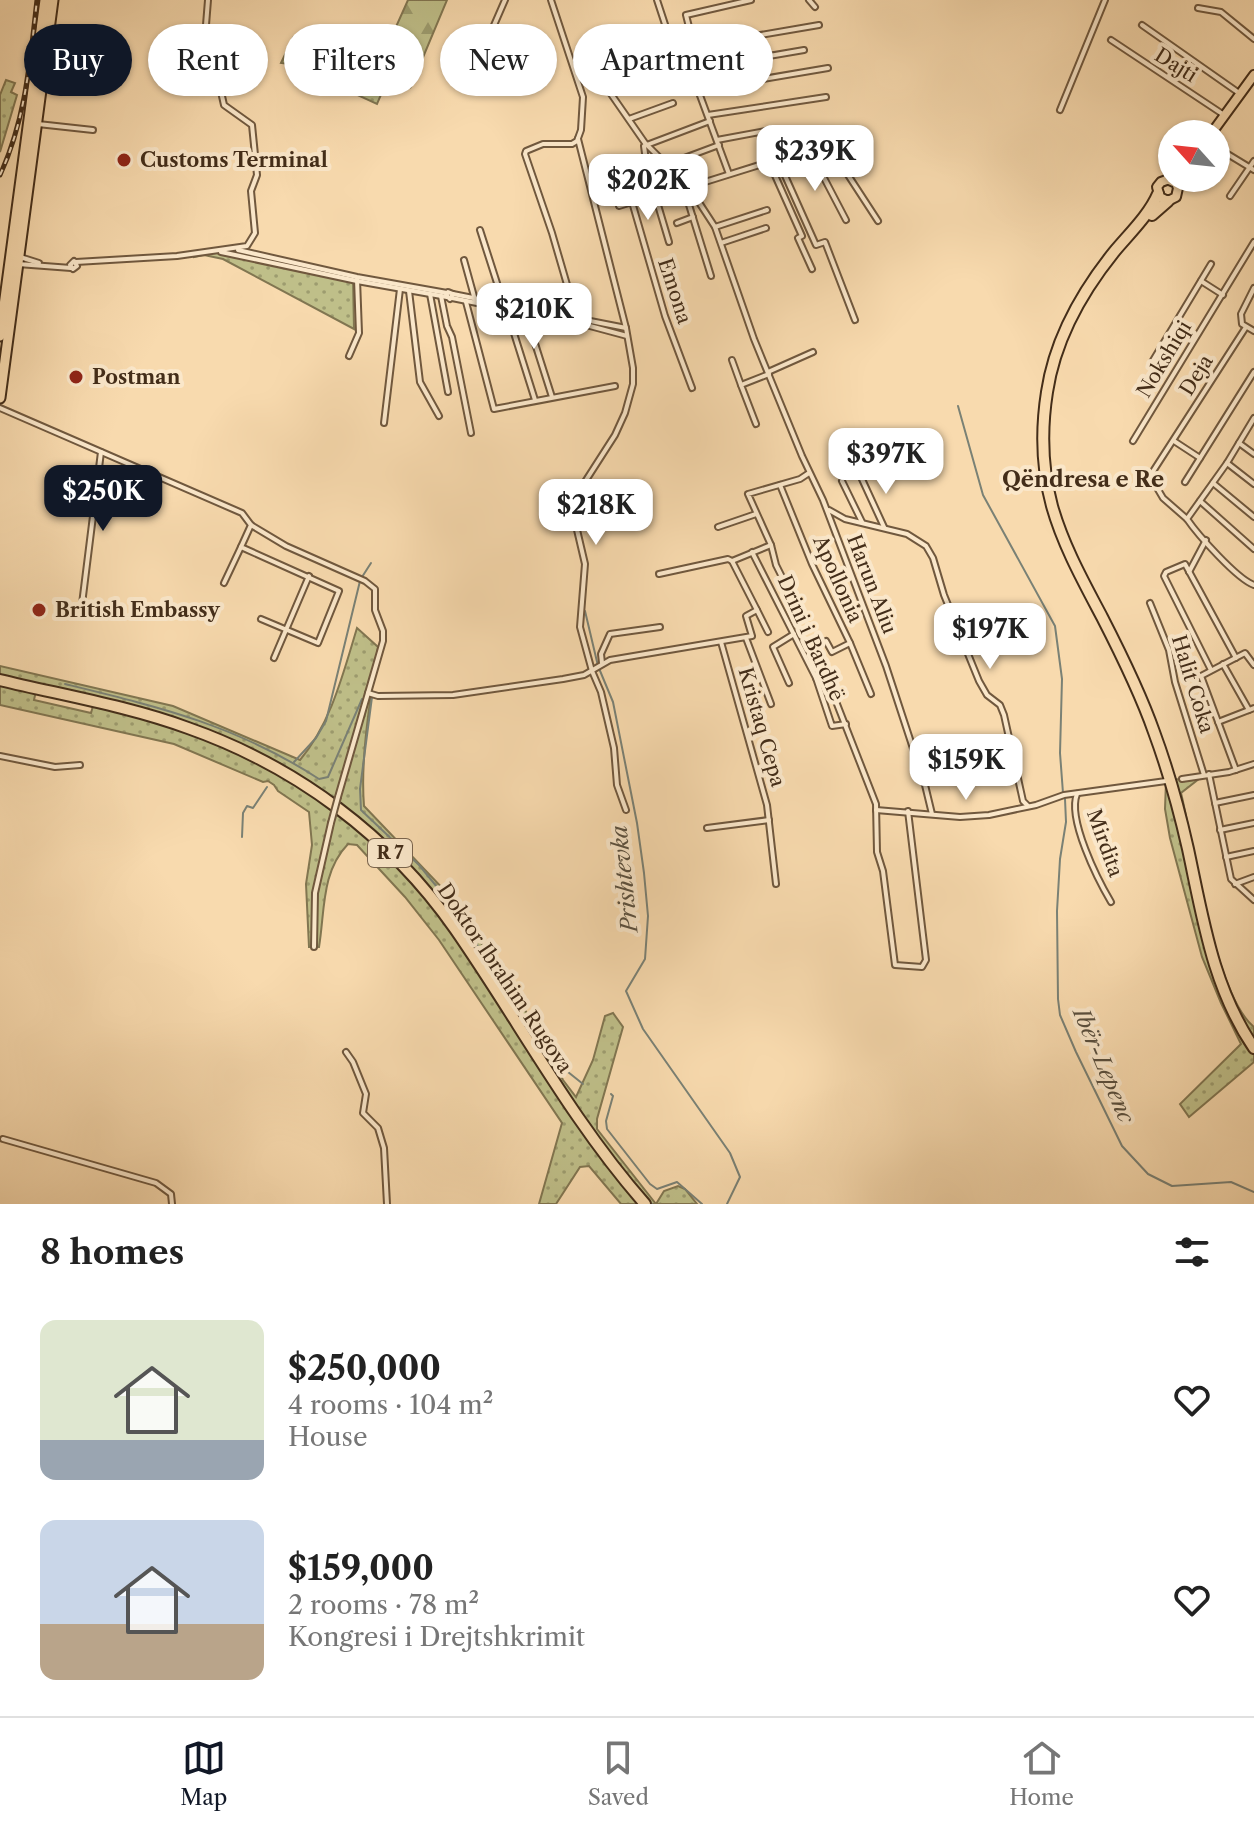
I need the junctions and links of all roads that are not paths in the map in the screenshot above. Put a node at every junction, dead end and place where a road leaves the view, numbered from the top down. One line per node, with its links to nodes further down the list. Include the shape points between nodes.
1 (45, 0): 73 (highway)
2 (53, 0): 37 (highway)
3 (208, 0): 71 (street, via 206,25 222,100 225,108 251,123 257,174 251,188 254,237 247,246)
4 (505, 0): 12 (street)
5 (551, 0): 40 (street, via 583,97)
6 (657, 0): 13 (street)
7 (751, 0): 14 (street, via 686,15)
8 (809, 0): 10 (street)
9 (1105, 0): 31 (street)
10 (815, 7)
11 (1198, 8): 18 (street, via 1221,12)
12 (495, 24)
13 (665, 24)
14 (688, 24)
15 (819, 25): 17 (street)
16 (1142, 25): 26 (street)
17 (773, 33)
18 (1254, 39)
19 (1111, 40): 32 (street, Dajti)
20 (804, 50): 21 (street)
21 (773, 55)
22 (828, 68): 24 (street)
23 (1254, 75): 26 (main road)
24 (773, 77)
25 (1254, 83): 36 (main road)
26 (1241, 94): 32 (main road)
27 (613, 96): 34 (street, Harun Aliu)
28 (700, 96): 33 (street)
29 (826, 97): 33 (street)
30 (673, 103): 34 (street)
31 (1060, 110)
32 (1226, 116): 35 (main road)
33 (709, 118): 41 (street); 42 (street)
34 (629, 119): 42 (street, Harun Aliu)
35 (1223, 120)
36 (1226, 120)
37 (38, 124): 39 (street); 73 (highway)
38 (776, 129): 41 (street)
39 (93, 130)
40 (578, 139): 91 (street, via 572,144 538,145 525,153); 95 (street)
41 (718, 142): 48 (street); 50 (street)
42 (645, 143): 48 (street, Harun Aliu); 55 (street)
43 (811, 153): 45 (street); 62 (street); 63 (street, via 833,152)
44 (1230, 156): 49 (street)
45 (778, 160): 47 (street); 92 (street, via 816,245 825,242)
46 (1254, 161): 49 (street)
47 (769, 162): 50 (street); 76 (street)
48 (668, 164): 51 (street, Harun Aliu)
49 (1252, 169): 56 (street)
50 (729, 174): 52 (street)
51 (680, 177): 52 (street, Harun Aliu); 61 (street)
52 (689, 187): 65 (street, Harun Aliu)
53 (1177, 192): 57 (main road)
54 (1158, 194): 57 (main road); 209 (highway, via 1092,281 1064,331 1046,396 1045,463 1068,549 1153,729 1177,803 1214,966)
55 (655, 195): 58 (street); 68 (street)
56 (1230, 196)
57 (1168, 201): 208 (highway, via 1102,276 1069,334 1052,396 1051,471 1064,526 1159,726 1185,811 1217,953)
58 (632, 202): 59 (street); 107 (street, Emona)
59 (619, 206)
60 (767, 210): 65 (street)
61 (693, 217): 64 (street); 77 (street)
62 (846, 220)
63 (878, 221)
64 (677, 223)
65 (715, 227): 70 (street, Harun Aliu)
66 (766, 228): 70 (street)
67 (480, 230): 89 (street)
68 (669, 242)
69 (1254, 242): 85 (street, Nokshiqi)
70 (721, 243): 104 (street, Harun Aliu)
71 (233, 249): 72 (street); 78 (street)
72 (219, 251): 73 (street, via 59,266); 78 (street)
73 (14, 260): 79 (highway); 110 (highway)
74 (464, 260): 88 (street)
75 (1211, 264): 80 (street, Nokshiqi)
76 (812, 269)
77 (711, 276)
78 (357, 279): 82 (street); 86 (street); 100 (street, via 359,333)
79 (4, 280): 97 (highway)
80 (1201, 281): 85 (street); 102 (street, Nokshiqi)
81 (1254, 288): 94 (street, via 1241,314)
82 (400, 289): 83 (street); 115 (street)
83 (409, 291): 84 (street); 113 (street, via 420,382)
84 (430, 294): 86 (street); 108 (street)
85 (1223, 295): 118 (street, Nokshiqi)
86 (448, 296): 87 (street); 88 (street); 117 (street, via 447,326)
87 (466, 302): 88 (street); 111 (street, via 494,409)
88 (475, 302): 89 (street)
89 (506, 309): 90 (street); 111 (street)
90 (525, 311): 91 (street); 93 (street); 109 (street)
91 (577, 319): 93 (street)
92 (855, 320)
93 (593, 325): 95 (street); 98 (street)
94 (1246, 327): 96 (street); 119 (street, Deja)
95 (626, 328): 98 (street)
96 (1254, 331)
97 (0, 336)
98 (627, 336): 169 (street, via 631,390 618,430 581,488 574,517 585,564 580,627)
99 (813, 352): 104 (street)
100 (349, 356)
101 (732, 360): 105 (street)
102 (1152, 362)
103 (1254, 372): 123 (street)
104 (769, 373): 105 (street); 125 (street, Harun Aliu)
105 (741, 385): 116 (street)
106 (615, 386): 109 (street)
107 (692, 388)
108 (448, 392)
109 (552, 397): 111 (street)
110 (0, 398)
111 (535, 400)
112 (0, 408): 121 (street)
113 (439, 416)
114 (1253, 421): 120 (street)
115 (384, 423)
116 (756, 424)
117 (471, 433)
118 (1133, 441)
119 (1174, 441): 123 (street); 136 (street, Deja, via 1150,476 1163,498)
120 (1239, 443): 122 (street); 124 (street)
121 (101, 451): 138 (street, via 229,506 245,514); 154 (street)
122 (1254, 454)
123 (1200, 458): 128 (street)
124 (1227, 463): 129 (street); 131 (street)
125 (809, 473): 130 (street); 133 (street, Harun Aliu)
126 (861, 477): 140 (street)
127 (842, 481): 137 (street)
128 (1185, 482)
129 (1213, 483): 132 (street); 135 (street)
130 (780, 484): 134 (street, via 749,493); 164 (street, Apollonia)
131 (1254, 484)
132 (1200, 501): 136 (street); 144 (street)
133 (826, 508): 137 (street); 195 (street, Harun Aliu, via 886,666)
134 (756, 514): 139 (street); 142 (street)
135 (1254, 517)
136 (1187, 519): 141 (street)
137 (862, 523): 140 (street)
138 (251, 525): 143 (street); 175 (street, via 373,586 383,641)
139 (718, 527)
140 (884, 527): 191 (street, via 929,550 979,681 1004,715)
141 (1206, 540): 147 (street); 151 (street)
142 (771, 545): 145 (street); 155 (street)
143 (241, 547): 149 (street); 150 (street)
144 (1254, 549)
145 (752, 552): 146 (street); 160 (street, Drini i Bardhë)
146 (732, 561): 148 (street); 153 (street)
147 (1189, 572): 166 (street); 170 (street, via 1185,564 1164,575)
148 (659, 574)
149 (309, 576): 158 (street); 158 (street, via 339,591 318,643)
150 (224, 583)
151 (1254, 585)
152 (1150, 603): 185 (street, Halit Coka)
153 (757, 610): 159 (street); 161 (street, via 746,616 752,636)
154 (81, 612)
155 (801, 615)
156 (261, 619): 158 (street)
157 (660, 627): 169 (street, via 610,634)
158 (286, 629): 165 (street)
159 (768, 632)
160 (794, 634): 171 (street, Drini i Bardhë); 173 (street, via 773,647)
161 (746, 638): 163 (street); 177 (street)
162 (826, 641): 164 (street, Apollonia, via 832,652)
163 (721, 642): 169 (street, via 610,660); 196 (street, Kristaq Cepa)
164 (850, 643): 176 (street, Apollonia)
165 (274, 658)
166 (1236, 658): 167 (street); 168 (street, via 1247,654)
167 (1223, 664): 170 (street); 178 (street)
168 (1254, 665)
169 (598, 667): 175 (street, via 578,677 453,695); 192 (street, via 617,785)
170 (1211, 670): 179 (street, via 1201,676)
171 (816, 678): 180 (street, via 827,679); 180 (street, Drini i Bardhë, via 832,726)
172 (0, 680): 215 (highway, Doktor Ibrahim Rugova / R 7, via 205,734 285,772 349,817 401,863 442,912 576,1116)
173 (789, 683)
174 (0, 686): 214 (highway, Doktor Ibrahim Rugova / R 7, via 202,740 280,777 354,829 438,916 580,1132)
175 (368, 693): 207 (street, bridge, via 316,883)
176 (871, 694)
177 (771, 704)
178 (1252, 709): 179 (street)
179 (1218, 722): 184 (street)
180 (846, 724): 193 (street)
181 (0, 756): 183 (street, via 55,767)
182 (1254, 764): 184 (street)
183 (80, 765)
184 (1236, 770): 185 (street)
185 (1206, 775): 186 (street); 190 (street, Halit Coka)
186 (1182, 779)
187 (1166, 781): 188 (street)
188 (1077, 794): 191 (street); 206 (street, Mirdita, via 1077,823)
189 (1254, 795): 190 (street)
190 (1215, 803): 199 (street, Halit Coka)
191 (1028, 806): 195 (street, via 989,815)
192 (626, 810)
193 (876, 810): 194 (street); 194 (street, via 877,852 895,963 911,967 924,966 926,960)
194 (908, 811): 195 (street)
195 (932, 814)
196 (769, 820): 198 (street); 203 (street, Kristaq Cepa)
197 (1254, 823): 199 (street)
198 (707, 828)
199 (1220, 830): 201 (street, Halit Coka)
200 (1254, 851): 201 (street)
201 (1226, 857): 204 (street, Halit Coka)
202 (1254, 877): 204 (street)
203 (776, 884)
204 (1235, 884): 205 (street)
205 (1254, 900)
206 (1111, 902)
207 (314, 947)
208 (1254, 1037)
209 (1254, 1048)
210 (346, 1052): 213 (street, via 366,1094 363,1113 378,1128 384,1148)
211 (2, 1139): 212 (street, via 162,1186 173,1197)
212 (172, 1204)
213 (387, 1204)
214 (636, 1204)
215 (645, 1204)

